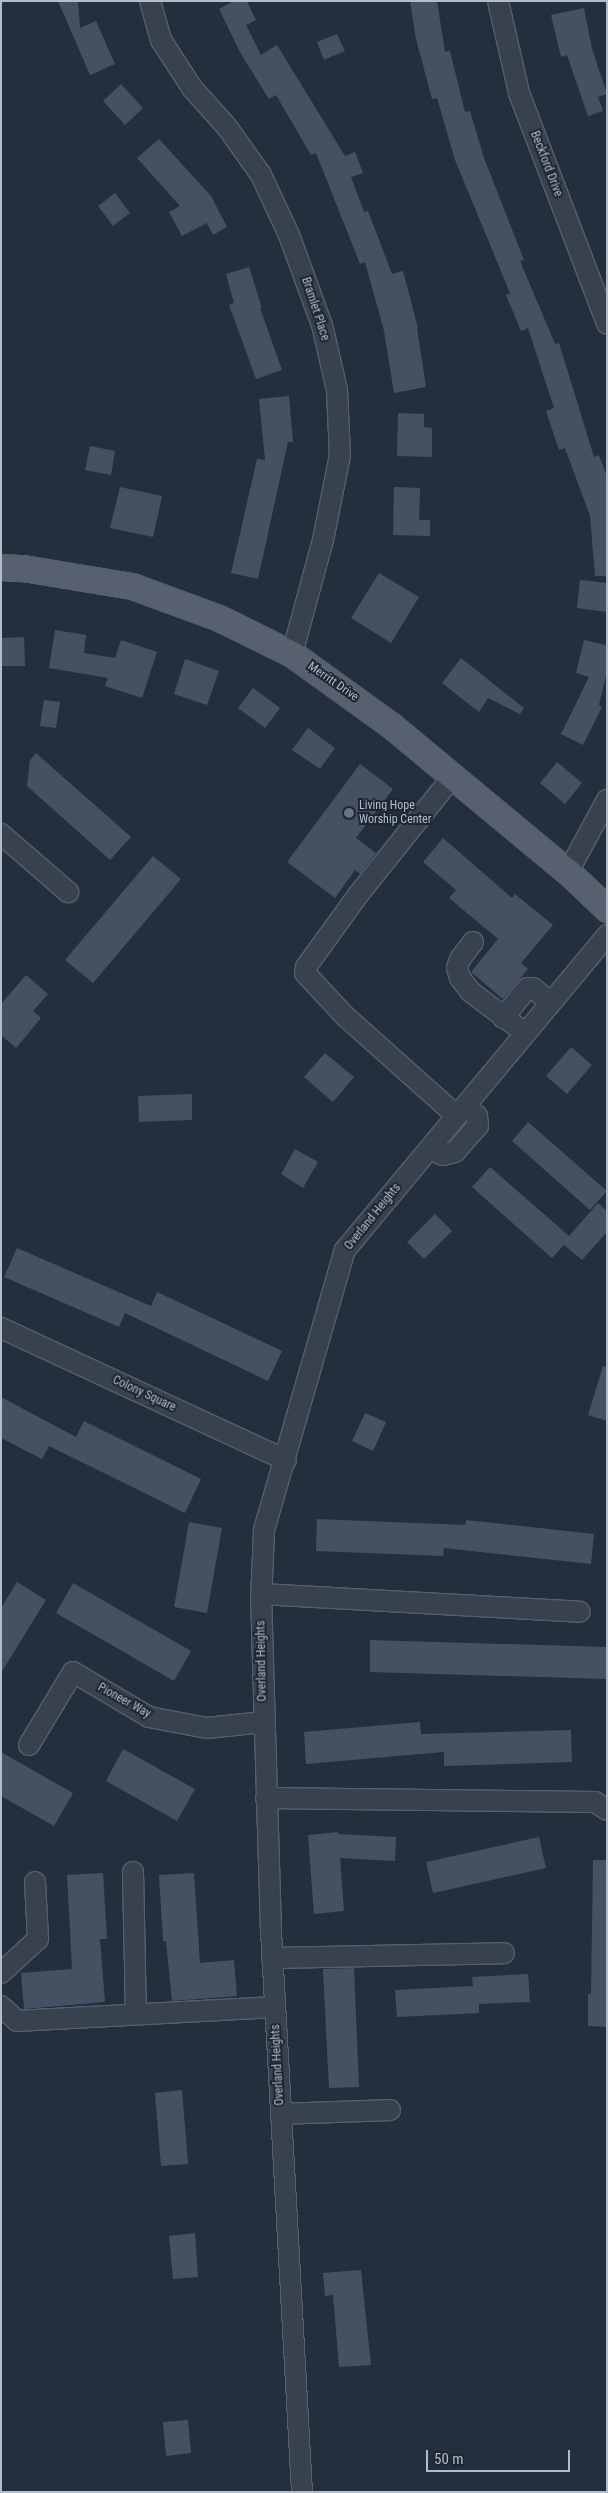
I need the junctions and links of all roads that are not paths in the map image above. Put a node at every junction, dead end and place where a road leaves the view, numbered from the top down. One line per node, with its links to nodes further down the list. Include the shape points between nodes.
1 (150, 1): 5 (street, Bramlet Place, via 161,40 192,88 227,127 261,175 322,325 335,380 340,455)
2 (498, 1): 3 (street, Beckford Drive, via 519,93)
3 (607, 324)
4 (1, 567): 5 (main road, Merritt Drive, via 132,586 219,618)
5 (292, 654): 6 (main road, Merritt Drive, via 341,687)
6 (453, 776): 9 (main road, Merritt Drive); 17 (street, via 358,895 306,967 305,973 345,1016)
7 (607, 800): 9 (street)
8 (1, 834): 10 (street)
9 (568, 872): 11 (main road, Merritt Drive)
10 (68, 892)
11 (607, 909)
12 (607, 935): 14 (street, Overland Heights)
13 (473, 942): 15 (street, via 460,959 457,968 460,978 471,992)
14 (551, 1003): 15 (street, via 533,988 527,988); 16 (street, Overland Heights)
15 (503, 1018): 16 (street)
16 (526, 1033): 17 (street, Overland Heights)
17 (462, 1111): 19 (street, Overland Heights, via 345,1250)
18 (1, 1328): 19 (street, Colony Square)
19 (286, 1460): 20 (street, Overland Heights, via 264,1530)
20 (262, 1594): 21 (street); 22 (street, Overland Heights)
21 (579, 1612)
22 (264, 1722): 23 (street, Pioneer Way, via 207,1728 149,1717 72,1672); 24 (street, Overland Heights)
23 (29, 1745)
24 (266, 1798): 25 (street, via 595,1802); 29 (street, Overland Heights)
25 (607, 1810)
26 (133, 1872): 33 (street)
27 (35, 1882): 30 (street, via 38,1939)
28 (504, 1953): 29 (street)
29 (272, 1958): 32 (street, Overland Heights)
30 (1, 1973)
31 (1, 2006): 33 (street, via 16,2021)
32 (275, 2007): 33 (street); 35 (street, Overland Heights)
33 (136, 2014)
34 (390, 2110): 35 (street)
35 (281, 2114): 36 (street, Overland Heights)
36 (302, 2492)

